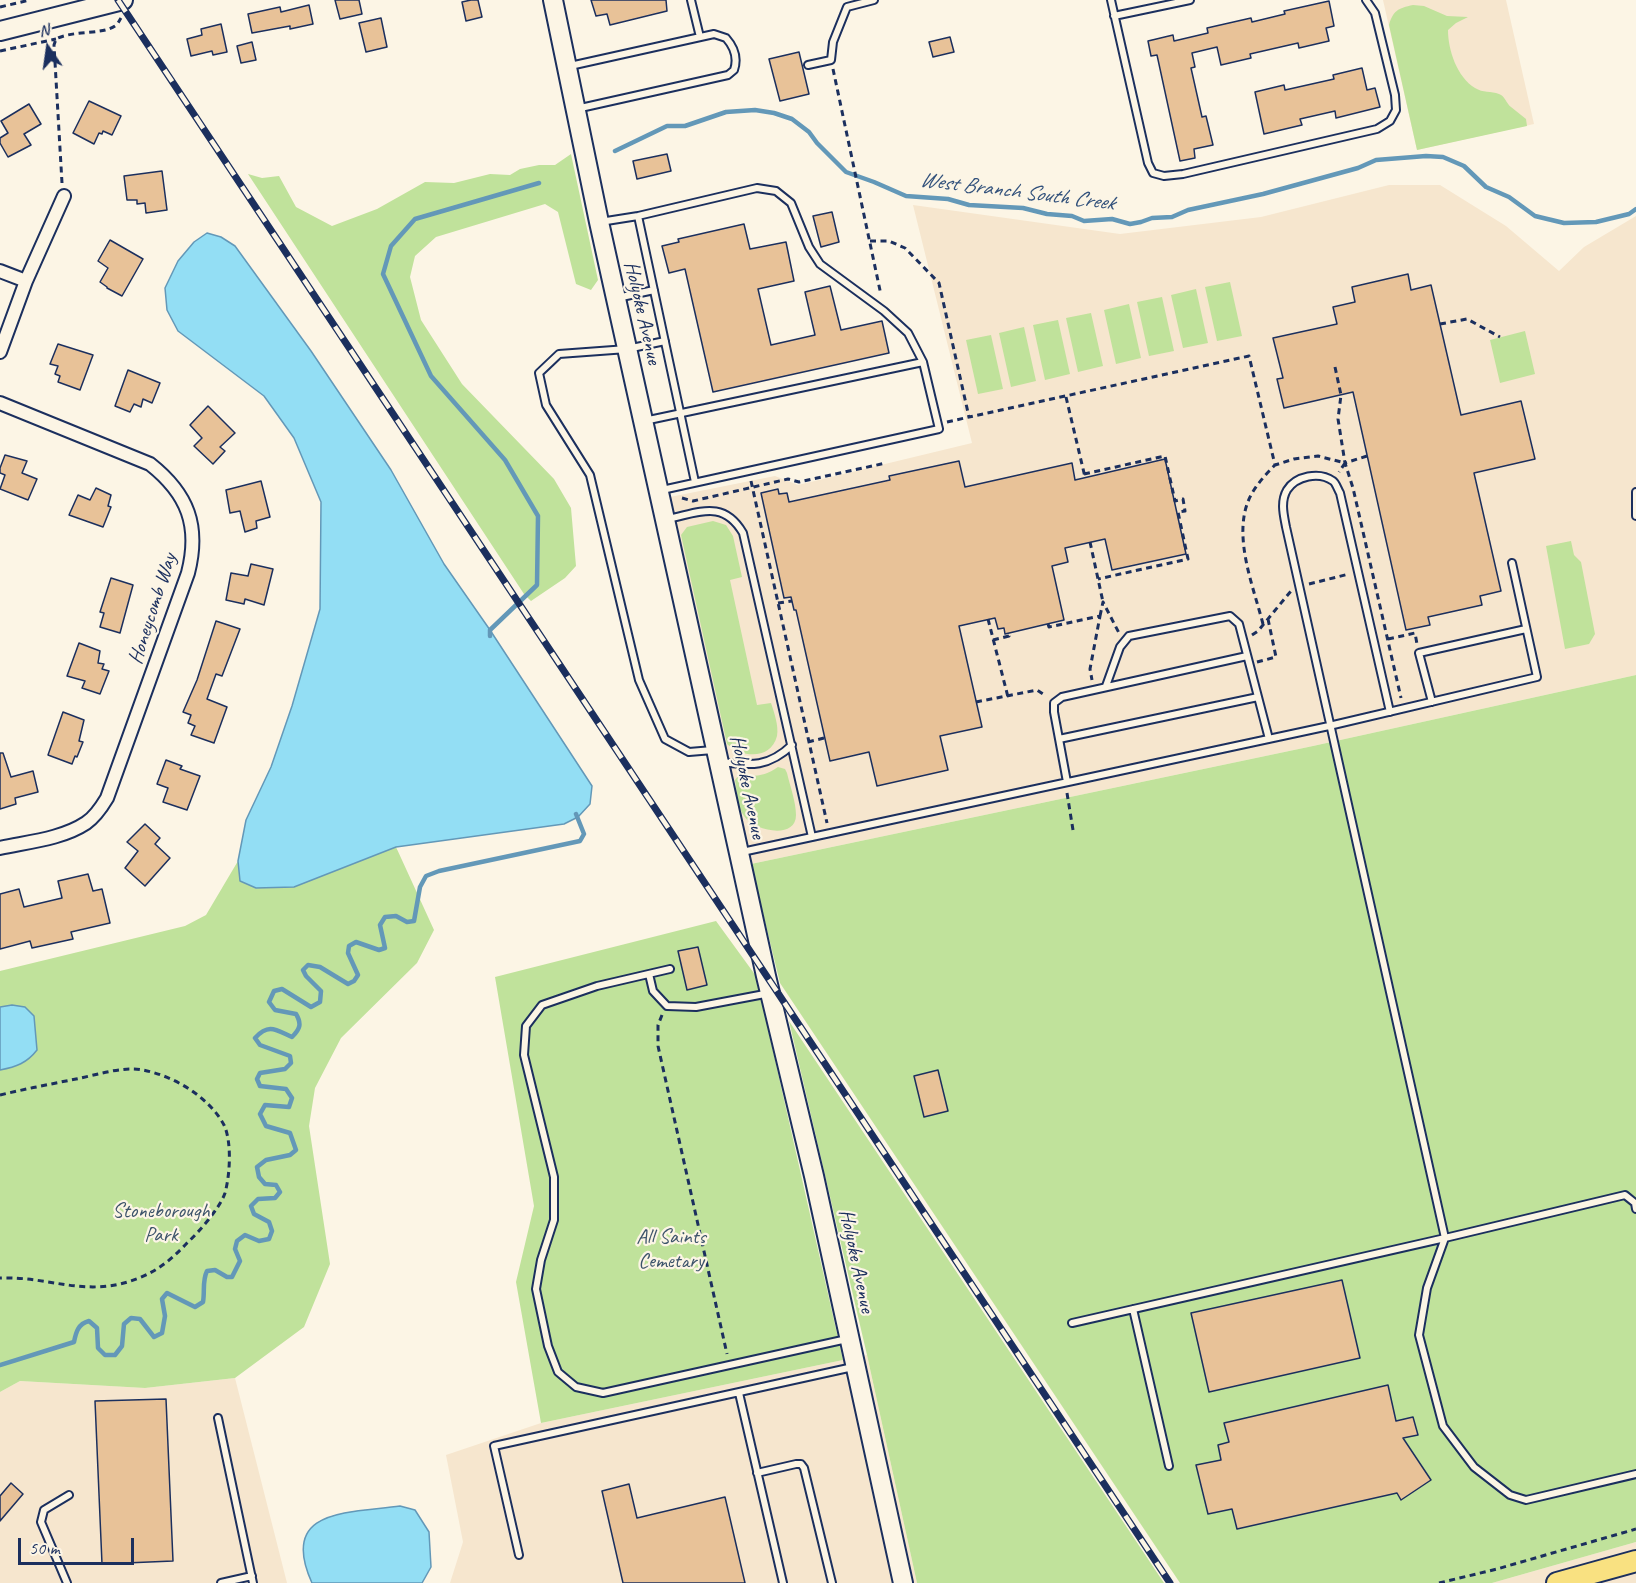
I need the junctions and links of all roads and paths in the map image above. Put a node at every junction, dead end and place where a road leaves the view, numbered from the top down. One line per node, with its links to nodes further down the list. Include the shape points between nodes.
1 (30, 0): 9 (path)
2 (553, 0): 17 (street, Holyoke Avenue)
3 (691, 0): 12 (lane)
4 (874, 0): 15 (lane, via 847,7 833,42)
5 (1111, 0): 10 (lane)
6 (1190, 0): 10 (lane)
7 (1366, 0): 10 (lane, via 1375,12 1395,95 1390,121 1377,129 1164,176 1153,173 1148,163)
8 (125, 6): 11 (street); 13 (path, via 115,26 64,34)
9 (0, 7)
10 (1114, 16)
11 (0, 31)
12 (700, 38): 17 (lane); 18 (lane, via 714,34 726,38 734,52 732,73)
13 (56, 39): 14 (path); 19 (path)
14 (0, 51)
15 (831, 60): 16 (lane); 22 (path)
16 (808, 65)
17 (567, 67): 18 (street, Holyoke Avenue)
18 (576, 109): 21 (street, Holyoke Avenue)
19 (63, 196): 24 (street)
20 (638, 216): 21 (lane); 25 (lane); 27 (lane, via 757,188 776,191 791,203 820,264)
21 (599, 222): 26 (street, Holyoke Avenue)
22 (870, 241): 27 (path); 38 (path, via 889,241 905,248 939,284)
23 (0, 271): 24 (street)
24 (26, 281): 32 (street)
25 (654, 290): 26 (lane); 30 (lane)
26 (616, 298): 31 (street, Holyoke Avenue)
27 (884, 311): 33 (lane, via 909,333)
28 (1440, 324): 29 (path, via 1467,318)
29 (1500, 337)
30 (665, 341): 31 (lane); 37 (lane)
31 (627, 349): 39 (street, Holyoke Avenue); 87 (lane, via 559,354 539,373 546,405 591,475 639,680 665,739 690,752)
32 (0, 352)
33 (923, 362): 37 (lane); 40 (lane)
34 (1335, 367): 43 (path, via 1341,395 1338,419)
35 (1066, 397): 38 (path); 44 (path, via 1249,356); 55 (path, via 1084,476 1165,456 1175,501 1183,499 1185,511 1178,512 1188,559)
36 (0, 403): 92 (street, Honeycomb Way, via 150,464 185,503 193,537 188,573 111,789 95,815 78,828)
37 (680, 414): 39 (lane); 47 (lane)
38 (969, 417): 40 (path)
39 (643, 421): 49 (street, Holyoke Avenue)
40 (938, 424): 45 (lane, via 939,429)
41 (1367, 456): 43 (path)
42 (886, 463): 48 (path, via 799,483 788,479)
43 (1345, 463): 44 (path, via 1318,456); 46 (path); 66 (path)
44 (1275, 465): 63 (path, via 1251,495 1243,531)
45 (747, 471): 47 (lane); 48 (path)
46 (1333, 481): 80 (lane, via 1340,493); 81 (lane, via 1316,475 1300,479 1287,490 1283,505)
47 (695, 482): 49 (lane)
48 (753, 487): 49 (path, via 693,501); 58 (path)
49 (665, 489): 52 (street, Holyoke Avenue)
50 (1636, 492): 51 (lane)
51 (1636, 516)
52 (665, 520): 86 (lane, via 719,511 736,521 743,533); 87 (street, Holyoke Avenue)
53 (1090, 542): 55 (path)
54 (1512, 563): 64 (lane)
55 (1098, 579): 57 (path)
56 (792, 601): 58 (path)
57 (1103, 602): 59 (path); 68 (path)
58 (778, 603): 85 (path)
59 (1100, 616): 62 (path, via 1049,627); 73 (path, via 1090,669)
60 (1268, 618): 71 (path, via 1276,657)
61 (988, 619): 67 (path)
62 (1048, 624)
63 (1263, 624)
64 (1527, 630): 69 (lane); 77 (lane, via 1537,677)
65 (1008, 633): 67 (path, via 1009,636)
66 (1388, 639): 69 (path, via 1415,633); 79 (path)
67 (993, 640): 74 (path)
68 (1124, 643): 70 (lane, via 1129,636 1230,616 1239,624); 72 (lane)
69 (1419, 653): 77 (lane)
70 (1247, 656): 71 (lane); 72 (lane)
71 (1249, 664): 75 (lane)
72 (1106, 686): 73 (lane)
73 (1094, 689): 78 (lane, via 1062,697)
74 (1008, 697): 76 (path); 78 (path, via 1037,690)
75 (1258, 697): 83 (lane); 84 (lane)
76 (976, 702)
77 (1432, 702): 79 (lane)
78 (1054, 703): 84 (lane)
79 (1403, 709): 80 (lane)
80 (1390, 712): 81 (lane)
81 (1329, 726): 83 (lane); 100 (lane)
82 (824, 738): 85 (path)
83 (1269, 739): 88 (lane)
84 (1059, 740): 88 (lane)
85 (808, 742): 90 (path)
86 (792, 745): 87 (lane, via 764,763 747,765); 91 (lane)
87 (717, 756): 93 (street, Holyoke Avenue)
88 (1068, 782): 89 (path); 90 (lane)
89 (1073, 830)
90 (829, 833): 91 (lane)
91 (812, 837): 93 (lane)
92 (0, 848)
93 (739, 853): 96 (street, Holyoke Avenue)
94 (670, 969): 95 (lane)
95 (649, 974): 97 (lane, via 653,991); 105 (lane, via 542,1005 526,1026 524,1055 554,1177 554,1220 536,1289 548,1346 558,1372 576,1387 603,1393)
96 (770, 993): 97 (lane, via 696,1007); 104 (street, Holyoke Avenue)
97 (667, 1006): 105 (path, via 658,1025 658,1046)
98 (0, 1095): 101 (path, via 119,1070 143,1070 178,1083 205,1101 224,1126 230,1149 225,1194 202,1228 167,1263 139,1278 106,1287)
99 (1636, 1209): 100 (lane, via 1625,1195)
100 (1445, 1238): 102 (lane); 111 (lane, via 1427,1288 1419,1335 1443,1426 1474,1467 1510,1495 1526,1500)
101 (0, 1278)
102 (1133, 1309): 103 (lane); 109 (lane)
103 (1072, 1323)
104 (850, 1338): 105 (lane); 106 (street, Holyoke Avenue)
105 (730, 1365)
106 (856, 1366): 107 (lane); 121 (street, Holyoke Avenue)
107 (739, 1393): 110 (lane); 114 (lane, via 494,1446)
108 (218, 1418): 116 (lane)
109 (1169, 1466)
110 (757, 1473): 119 (lane); 120 (lane, via 796,1464 804,1468)
111 (1636, 1474)
112 (69, 1495): 117 (lane, via 44,1510 41,1522)
113 (1636, 1529): 122 (path)
114 (519, 1555)
115 (1636, 1561): 123 (main road)
116 (252, 1579): 118 (lane)
117 (67, 1583)
118 (221, 1583)
119 (783, 1583)
120 (832, 1583)
121 (903, 1583)
122 (1438, 1583)
123 (1557, 1583)

